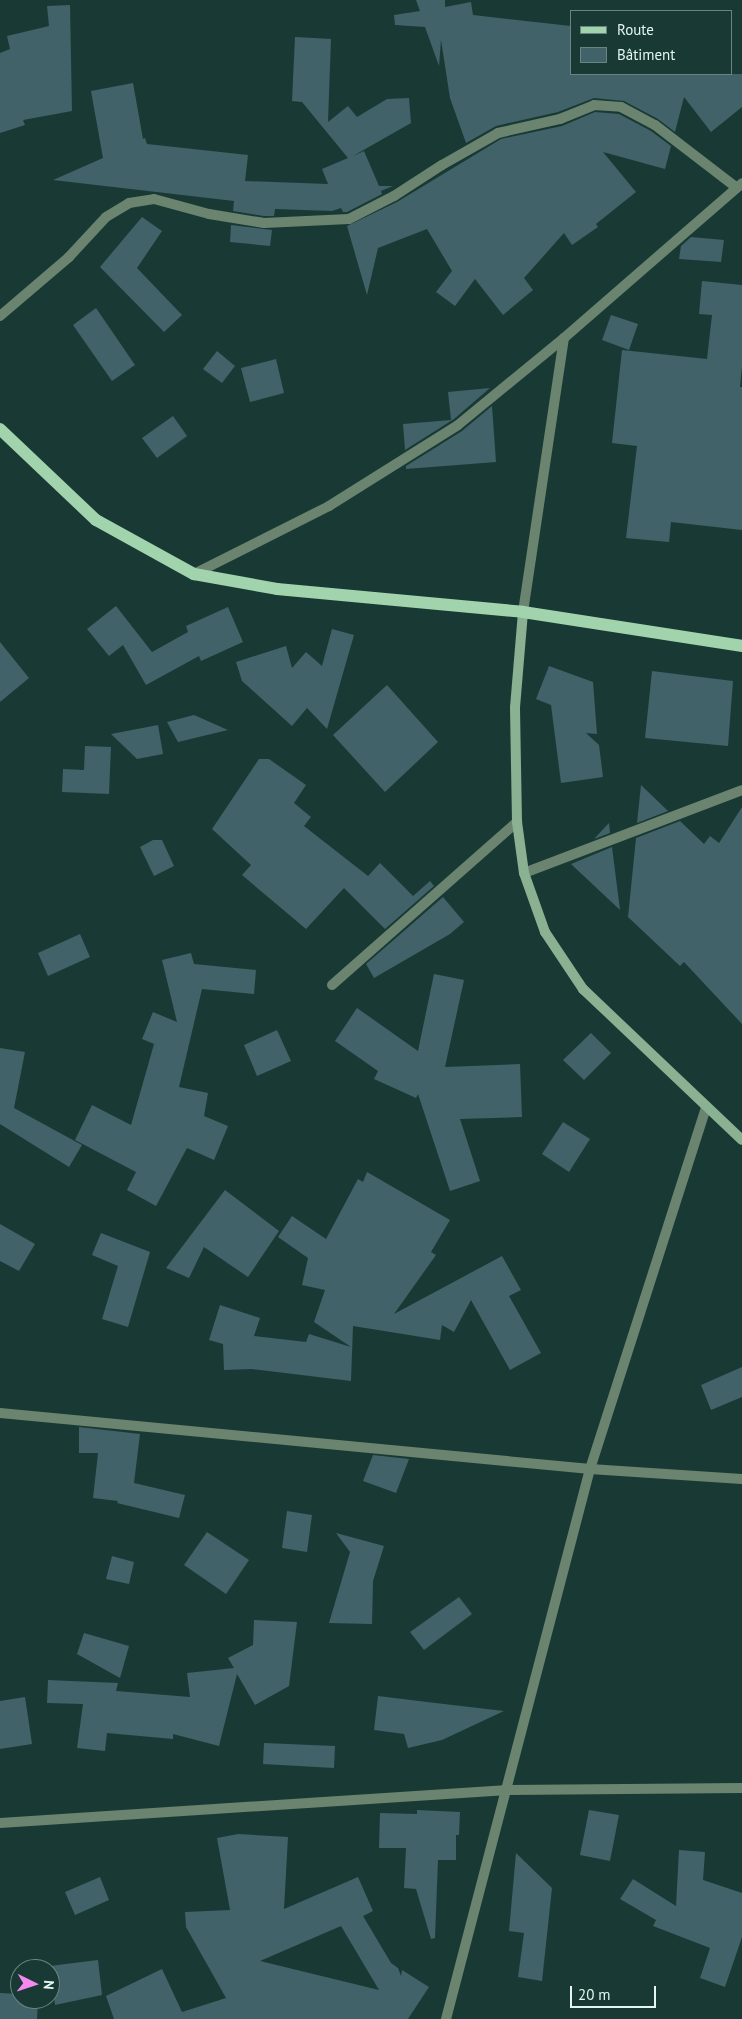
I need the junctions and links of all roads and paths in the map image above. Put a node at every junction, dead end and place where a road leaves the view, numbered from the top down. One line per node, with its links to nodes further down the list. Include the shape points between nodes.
1 (739, 186): 2 (street, via 655,125 622,107 594,104 560,119 498,133 349,220 264,222 209,214 154,199 129,203 106,217 69,257); 3 (street)
2 (0, 316)
3 (564, 338): 5 (street, via 450,430 329,506); 6 (street)
4 (0, 429): 5 (main road, via 96,520)
5 (194, 574): 6 (main road, via 277,589)
6 (523, 612): 7 (main road); 9 (street, via 515,708)
7 (742, 646)
8 (742, 790): 10 (street)
9 (517, 822): 10 (street); 11 (street)
10 (524, 873): 12 (street, via 545,932 583,989)
11 (332, 986)
12 (706, 1108): 13 (street); 15 (street)
13 (742, 1140)
14 (0, 1413): 15 (street)
15 (590, 1469): 16 (street); 18 (street)
16 (742, 1479)
17 (742, 1788): 18 (street)
18 (508, 1790): 19 (street); 20 (street)
19 (0, 1823)
20 (446, 2019)

